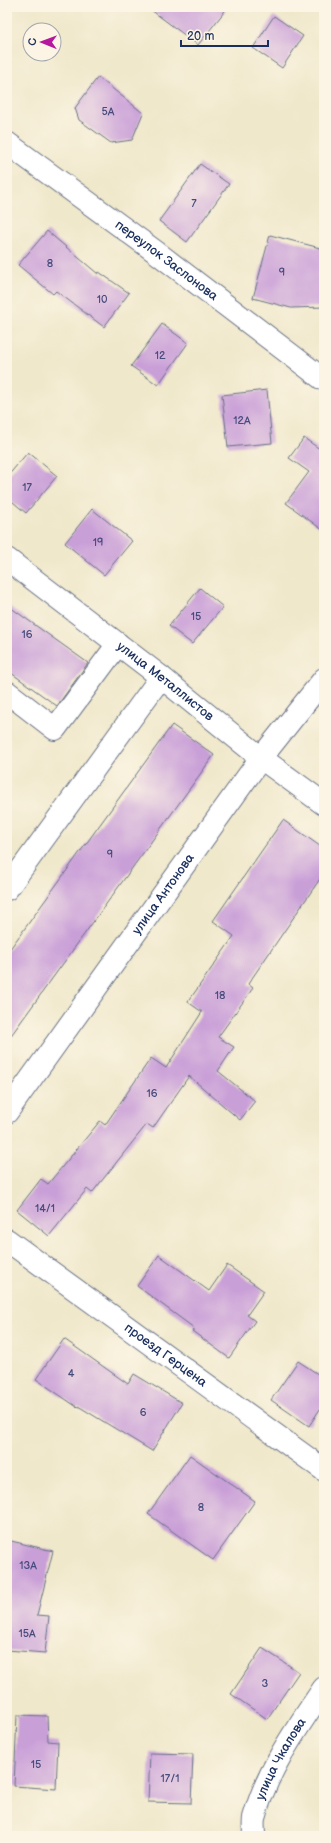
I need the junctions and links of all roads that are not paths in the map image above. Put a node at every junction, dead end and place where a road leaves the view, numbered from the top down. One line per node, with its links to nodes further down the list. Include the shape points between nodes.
1 (7, 143): 2 (street, переулок Заслонова)
2 (324, 380)
3 (7, 559): 4 (street, улица Металлистов)
4 (118, 644): 5 (street, улица Металлистов); 7 (street, via 55,729)
5 (161, 677): 8 (street, улица Металлистов); 10 (street)
6 (324, 679): 8 (street, улица Антонова)
7 (7, 692)
8 (261, 758): 9 (street, улица Металлистов); 11 (street, улица Антонова)
9 (324, 804)
10 (7, 889)
11 (7, 1112)
12 (7, 1240): 13 (street, проезд Герцена)
13 (324, 1470)
14 (324, 1688): 15 (street, улица Чкалова, via 294,1731 273,1769 254,1819)
15 (254, 1836)

